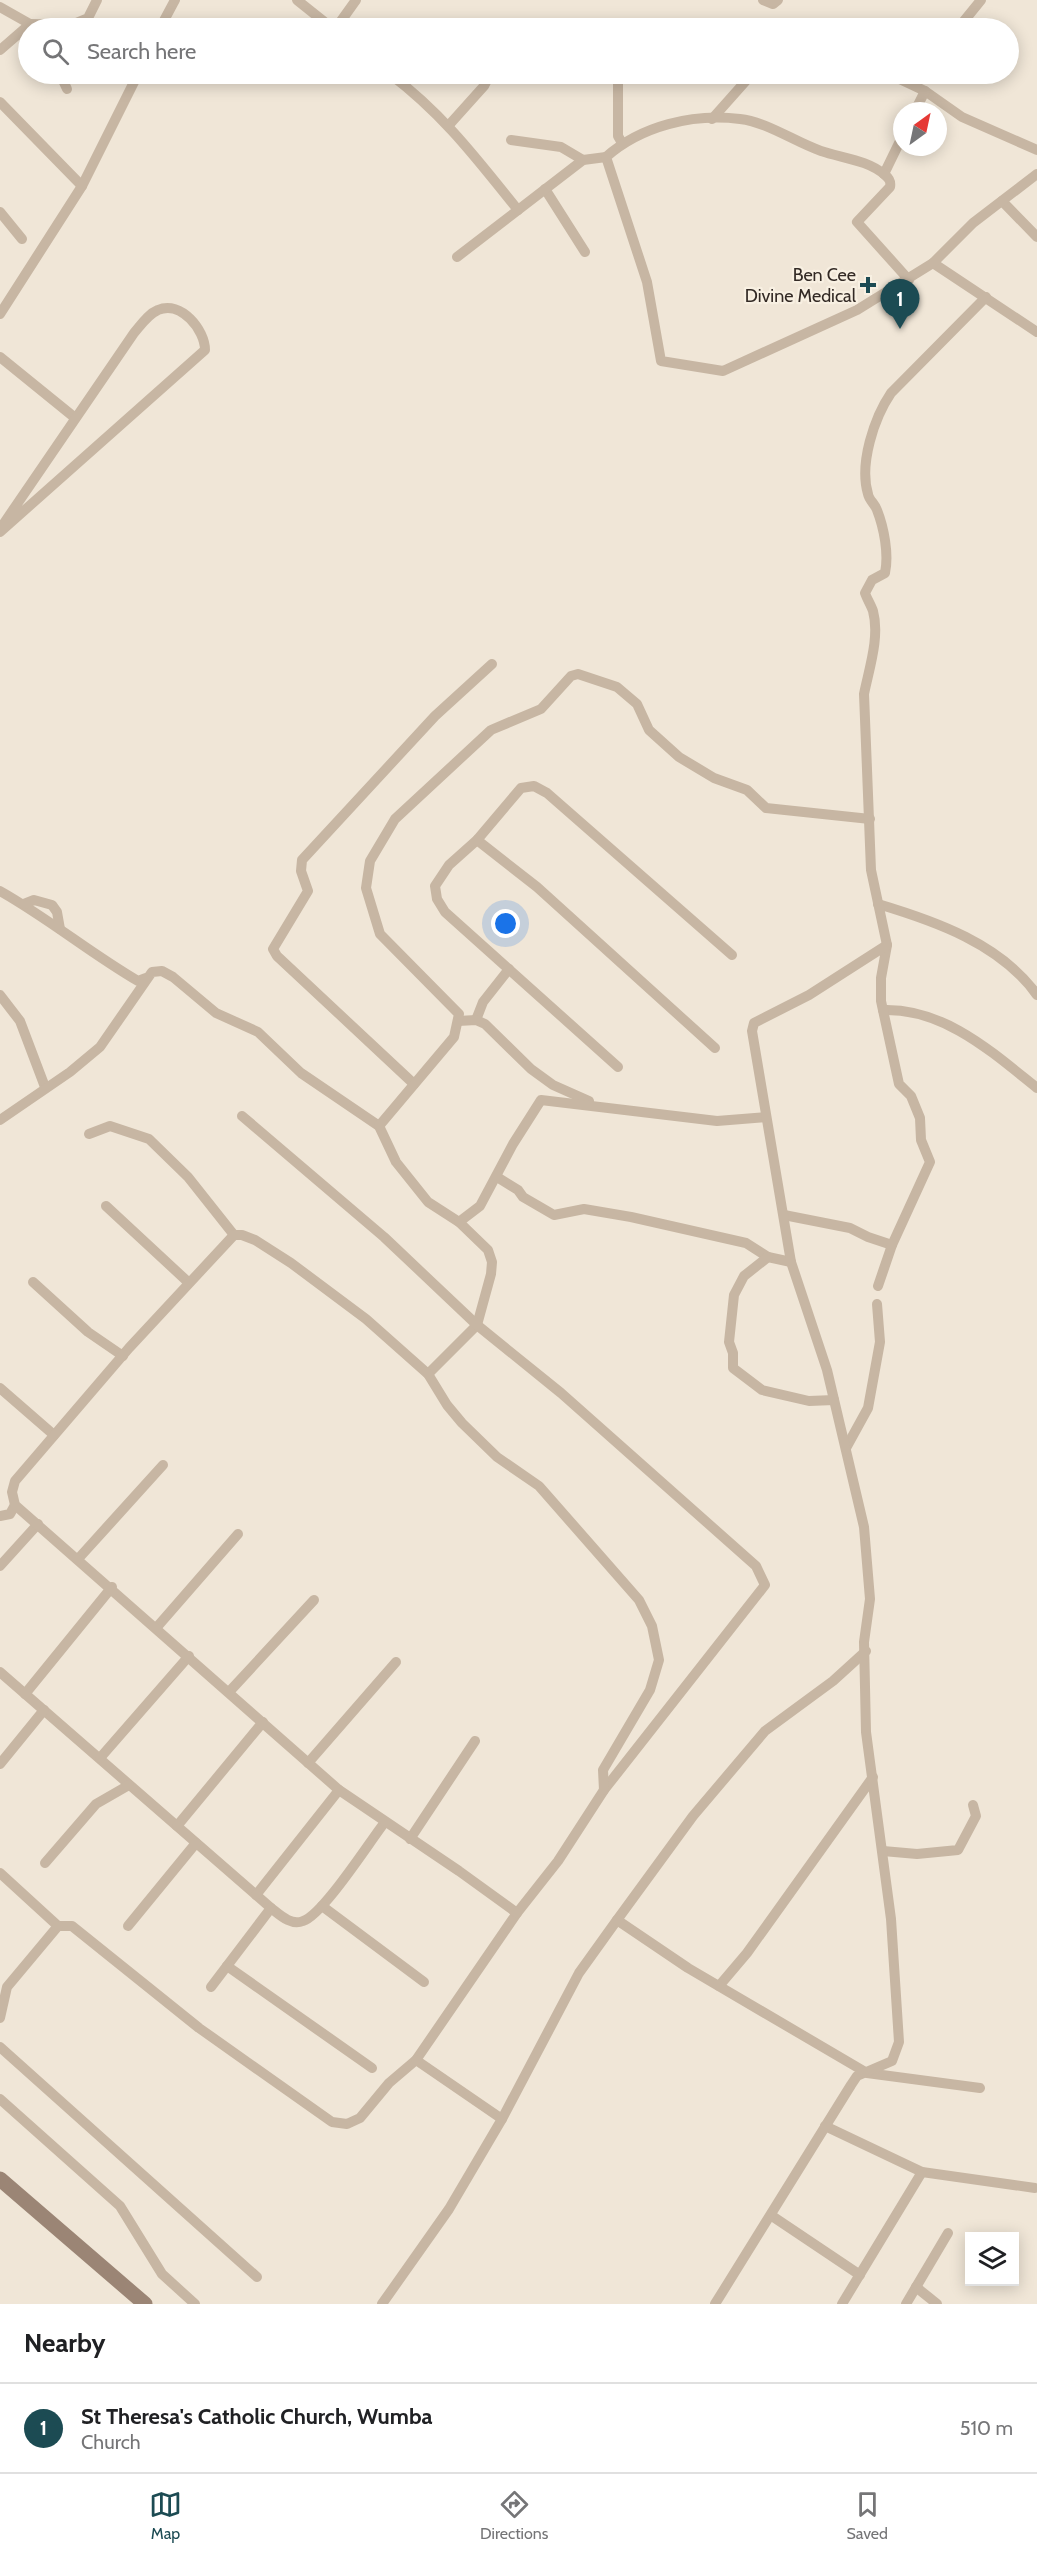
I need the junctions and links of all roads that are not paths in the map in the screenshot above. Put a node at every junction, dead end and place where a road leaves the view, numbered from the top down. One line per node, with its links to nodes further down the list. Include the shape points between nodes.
1 (97, 0): 9 (street)
2 (175, 0): 10 (street)
3 (297, 0): 11 (street)
4 (356, 0): 12 (street)
5 (763, 0): 6 (street, via 773,4)
6 (778, 0)
7 (981, 0): 13 (street)
8 (0, 7): 14 (street)
9 (88, 18)
10 (165, 18)
11 (321, 18)
12 (342, 18)
13 (966, 18)
14 (18, 22)
15 (18, 37): 16 (street)
16 (0, 50)
17 (65, 84): 24 (street)
18 (133, 84): 38 (street)
19 (403, 84): 29 (street)
20 (485, 84): 29 (street)
21 (618, 84): 31 (street, via 618,136)
22 (743, 84): 28 (street)
23 (911, 84): 25 (street)
24 (67, 89)
25 (925, 91): 27 (street); 32 (street, via 962,117)
26 (0, 102): 38 (street)
27 (920, 102)
28 (712, 119): 31 (street, via 658,125); 36 (street, via 741,119 823,152 844,155)
29 (449, 125): 41 (street)
30 (511, 140): 35 (street, via 561,147)
31 (622, 143): 34 (street)
32 (1037, 150)
33 (893, 156): 36 (street)
34 (606, 157): 35 (street); 48 (street, via 647,282 661,361 723,372 857,310)
35 (583, 160): 39 (street)
36 (884, 174): 48 (street, via 890,187 857,222)
37 (1037, 174): 40 (street)
38 (82, 186): 50 (street)
39 (544, 189): 41 (street); 45 (street)
40 (1002, 201): 43 (street); 47 (street)
41 (518, 210): 46 (street)
42 (0, 212): 44 (street)
43 (1037, 237)
44 (22, 239)
45 (585, 252)
46 (457, 257)
47 (933, 263): 48 (street); 49 (street)
48 (909, 280)
49 (986, 297): 51 (street); 56 (street, via 891,393 880,410 869,445 866,486 876,508 887,563 885,573 872,580 865,593 873,611 874,634 871,675 864,694)
50 (0, 314)
51 (1037, 332)
52 (0, 357): 53 (street)
53 (74, 417): 54 (street); 54 (street, via 152,313 169,308 181,311 203,333 205,350 186,369)
54 (0, 530)
55 (492, 664): 73 (street, via 435,716 302,860 301,872 308,891 273,949)
56 (870, 819): 60 (street, via 871,870); 70 (street, via 766,808 747,790 714,778 680,757 650,730 637,704 617,687 578,674 571,676 541,709 491,730 395,819 370,861 366,888 381,934 459,1014)
57 (477, 840): 63 (street, via 521,788 534,786 547,793); 64 (street, via 449,865 435,886 437,899 445,912); 71 (street, via 537,887)
58 (0, 891): 59 (street)
59 (24, 904): 61 (street); 61 (street, via 34,900 52,905)
60 (878, 904): 62 (street); 67 (street, via 982,945 1027,981)
61 (60, 929): 65 (street, via 138,981)
62 (887, 945): 68 (street, via 881,978); 78 (street, via 809,995 754,1023)
63 (732, 955)
64 (509, 969): 69 (street, via 483,1002); 72 (street)
65 (146, 978): 74 (street, via 100,1047); 80 (street, via 152,972 162,971 173,977 216,1013 258,1032 301,1073)
66 (0, 995): 74 (street, via 20,1021)
67 (1037, 995)
68 (883, 1010): 75 (street, via 903,1009 943,1022 988,1049); 87 (street, via 899,1084 911,1096 920,1118 921,1140 930,1162)
69 (476, 1020): 70 (street); 76 (street, via 494,1031 531,1069 553,1085)
70 (458, 1021): 73 (street, via 454,1037)
71 (715, 1048)
72 (618, 1067)
73 (414, 1084): 80 (street)
74 (45, 1087): 79 (street)
75 (1037, 1088)
76 (609, 1108): 78 (street, via 717,1121); 82 (street, via 541,1100)
77 (242, 1116): 94 (street, via 384,1237)
78 (766, 1118): 84 (street)
79 (0, 1120)
80 (379, 1126): 85 (street, via 396,1162 428,1202)
81 (89, 1134): 86 (street, via 110,1126 149,1139 188,1177)
82 (497, 1177): 85 (street, via 480,1206); 88 (street, via 554,1215 584,1209 631,1217 754,1246)
83 (106, 1206): 91 (street)
84 (784, 1215): 87 (street, via 850,1228); 89 (street)
85 (459, 1222): 94 (street, via 488,1250 492,1262)
86 (234, 1235): 91 (street); 96 (street, via 255,1240 291,1263 366,1319)
87 (892, 1245): 92 (street)
88 (768, 1257): 89 (street); 98 (street, via 744,1276 734,1295 729,1341 733,1368 762,1390 809,1401)
89 (791, 1262): 98 (street)
90 (33, 1282): 95 (street, via 88,1332)
91 (188, 1282): 95 (street)
92 (878, 1286)
93 (877, 1304): 100 (street, via 880,1342 868,1408)
94 (477, 1325): 96 (street); 126 (street, via 561,1393 762,1574 765,1585)
95 (123, 1356): 99 (street)
96 (428, 1374): 126 (street, via 462,1423 497,1457 539,1486 639,1600 652,1626 658,1659 650,1690 603,1770)
97 (0, 1388): 99 (street)
98 (834, 1400): 100 (street)
99 (54, 1435): 102 (street, via 15,1481)
100 (846, 1448): 111 (street, via 865,1538 870,1599)
101 (163, 1465): 106 (street)
102 (15, 1505): 103 (street, via 10,1514); 104 (street)
103 (0, 1516)
104 (38, 1524): 106 (street); 107 (street)
105 (238, 1534): 110 (street)
106 (78, 1559): 108 (street)
107 (0, 1566)
108 (112, 1587): 110 (street); 116 (street)
109 (314, 1600): 115 (street)
110 (157, 1627): 112 (street)
111 (866, 1651): 123 (street, via 866,1732); 139 (street, via 765,1731 693,1816)
112 (189, 1656): 115 (street); 120 (street)
113 (396, 1662): 121 (street)
114 (0, 1672): 116 (street)
115 (230, 1692): 118 (street)
116 (25, 1694): 117 (street)
117 (44, 1710): 120 (street); 122 (street)
118 (263, 1722): 121 (street); 129 (street)
119 (475, 1741): 130 (street)
120 (100, 1758): 124 (street)
121 (308, 1763): 125 (street)
122 (0, 1764)
123 (873, 1777): 132 (street); 144 (street)
124 (129, 1785): 129 (street); 133 (street, via 96,1804)
125 (339, 1790): 128 (street); 135 (street)
126 (604, 1790): 138 (street, via 558,1861)
127 (973, 1806): 132 (street, via 976,1816 958,1850 917,1854)
128 (385, 1822): 130 (street); 136 (street)
129 (177, 1826): 131 (street)
130 (410, 1839): 138 (street)
131 (196, 1843): 135 (street); 141 (street)
132 (883, 1851): 151 (street, via 899,2042 892,2061)
133 (45, 1863)
134 (0, 1873): 140 (street)
135 (255, 1895): 137 (street)
136 (322, 1906): 137 (street, via 304,1921 294,1923); 143 (street)
137 (271, 1908): 142 (street)
138 (517, 1913): 149 (street)
139 (617, 1920): 144 (street); 154 (street, via 579,1973)
140 (58, 1926): 146 (street); 149 (street, via 72,1926 199,2028 332,2122 347,2124 360,2118 389,2083)
141 (128, 1926)
142 (226, 1966): 145 (street); 150 (street)
143 (424, 1982)
144 (719, 1986): 151 (street)
145 (211, 1987)
146 (4, 1989): 147 (street)
147 (0, 2018)
148 (0, 2047): 162 (street)
149 (416, 2060): 154 (street)
150 (372, 2068)
151 (867, 2073): 152 (street); 155 (street, via 857,2076)
152 (980, 2088)
153 (0, 2099): 165 (street, via 120,2206 162,2274)
154 (501, 2119): 166 (street, via 449,2209)
155 (825, 2126): 156 (street); 159 (street)
156 (922, 2172): 158 (street); 161 (street)
157 (0, 2179): 164 (main road)
158 (1035, 2188)
159 (772, 2216): 161 (street); 167 (street)
160 (948, 2233): 163 (street)
161 (860, 2275): 168 (street)
162 (257, 2277)
163 (916, 2287): 169 (street); 170 (street)
164 (145, 2304)
165 (195, 2304)
166 (381, 2304)
167 (715, 2304)
168 (842, 2304)
169 (906, 2304)
170 (937, 2304)

